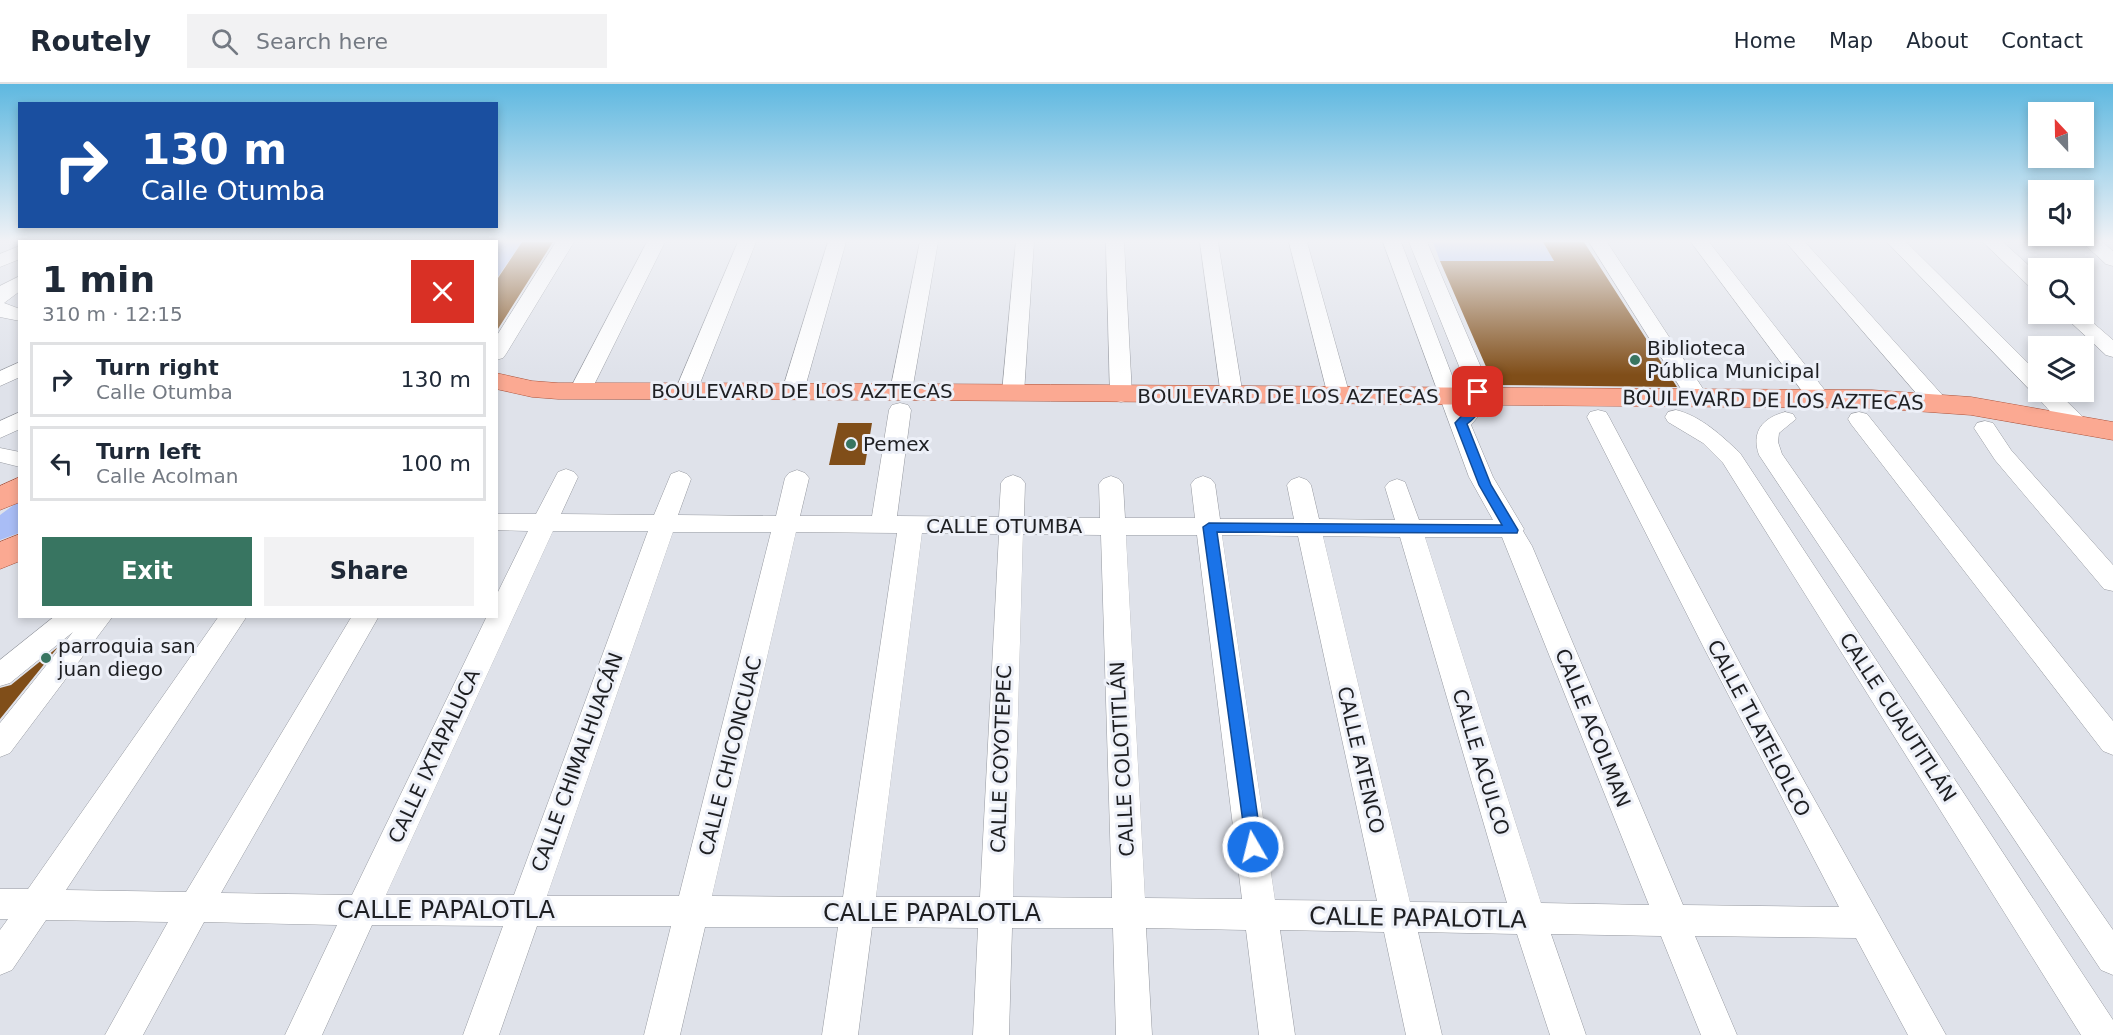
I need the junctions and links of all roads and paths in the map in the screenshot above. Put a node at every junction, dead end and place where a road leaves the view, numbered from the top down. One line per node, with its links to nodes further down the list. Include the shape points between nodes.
1 (9, 286): 17 (street)
2 (538, 286): 19 (street)
3 (633, 286): 25 (street)
4 (729, 286): 26 (street)
5 (824, 286): 27 (street)
6 (921, 286): 34 (street)
7 (1020, 286): 28 (street)
8 (1117, 286): 29 (street)
9 (1216, 286): 30 (street)
10 (1310, 286): 31 (street)
11 (1411, 286): 38 (street)
12 (1436, 286): 38 (street, via 1478,386)
13 (1626, 286): 32 (street)
14 (1734, 286): 33 (street)
15 (1834, 286): 37 (street)
16 (1940, 286): 22 (street)
17 (5, 310)
18 (2083, 324): 20 (street)
19 (498, 351)
20 (2113, 351)
21 (18, 369): 23 (street)
22 (2028, 375)
23 (0, 380)
24 (498, 381): 25 (main road, BOULEVARD DE LOS AZTECAS)
25 (580, 391): 26 (main road, BOULEVARD DE LOS AZTECAS)
26 (686, 391): 27 (main road, BOULEVARD DE LOS AZTECAS)
27 (793, 391): 34 (main road, BOULEVARD DE LOS AZTECAS)
28 (1012, 393): 29 (main road, BOULEVARD DE LOS AZTECAS); 35 (main road, BOULEVARD DE LOS AZTECAS)
29 (1121, 395): 30 (main road, BOULEVARD DE LOS AZTECAS)
30 (1232, 396): 31 (main road, BOULEVARD DE LOS AZTECAS)
31 (1340, 396): 38 (main road, BOULEVARD DE LOS AZTECAS)
32 (1698, 398): 33 (main road, BOULEVARD DE LOS AZTECAS); 38 (main road, BOULEVARD DE LOS AZTECAS)
33 (1819, 398): 37 (main road, BOULEVARD DE LOS AZTECAS)
34 (900, 400): 35 (main road, BOULEVARD DE LOS AZTECAS); 36 (main road, BOULEVARD DE LOS AZTECAS, via 531,410); 65 (street)
35 (933, 400): 38 (main road, BOULEVARD DE LOS AZTECAS)
36 (498, 402)
37 (1937, 403): 39 (main road, BOULEVARD DE LOS AZTECAS)
38 (1463, 410): 40 (main road, BOULEVARD DE LOS AZTECAS); 71 (street, CALLE ACOLMAN, via 1485,485)
39 (2039, 414): 45 (main road, BOULEVARD DE LOS AZTECAS); 47 (main road, BOULEVARD DE LOS AZTECAS); 48 (main road, BOULEVARD DE LOS AZTECAS)
40 (1598, 417): 41 (main road, BOULEVARD DE LOS AZTECAS); 93 (street, CALLE TLATELOLCO, via 1698,614)
41 (1676, 417): 42 (main road, BOULEVARD DE LOS AZTECAS); 108 (street, CALLE CUAUTITLÁN, via 1711,438 1732,458)
42 (1785, 419): 43 (main road, BOULEVARD DE LOS AZTECAS); 95 (street, CALLE CUAUTITLÁN, via 1775,423 1767,434 1765,442 1771,455)
43 (1858, 419): 45 (main road, BOULEVARD DE LOS AZTECAS); 78 (street)
44 (18, 420): 46 (street)
45 (1985, 428): 72 (street, via 2003,455)
46 (0, 431)
47 (2113, 431)
48 (2113, 450)
49 (0, 455): 50 (street)
50 (18, 460)
51 (566, 477): 62 (street, CALLE IXTAPALUCA)
52 (797, 478): 64 (street, CALLE CHICONCUAC)
53 (678, 479): 63 (street, CALLE CHIMALHUACÁN)
54 (1013, 483): 66 (street, CALLE COYOTEPEC)
55 (1111, 484): 67 (street, CALLE COLOTITLÁN)
56 (1203, 484): 68 (street)
57 (1299, 485): 69 (street, CALLE ATENCO)
58 (1397, 487): 70 (street, CALLE ACULCO)
59 (18, 488): 60 (main road)
60 (0, 500)
61 (498, 522): 62 (street, CALLE OTUMBA)
62 (545, 523): 63 (street, CALLE OTUMBA); 83 (street, CALLE IXTAPALUCA)
63 (662, 524): 64 (street, CALLE OTUMBA); 84 (street, CALLE CHIMALHUACÁN)
64 (786, 525): 65 (street, CALLE OTUMBA); 85 (street, CALLE CHICONCUAC)
65 (897, 525): 66 (street, CALLE OTUMBA); 86 (street)
66 (1011, 526): 67 (street, CALLE OTUMBA); 88 (street, CALLE COYOTEPEC)
67 (1111, 526): 68 (street, CALLE OTUMBA); 87 (street, CALLE COLOTITLÁN)
68 (1209, 527): 69 (street, CALLE OTUMBA); 89 (street)
69 (1309, 528): 70 (street, CALLE OTUMBA); 90 (street, CALLE ATENCO)
70 (1411, 529): 71 (street, CALLE OTUMBA); 91 (street, CALLE ACULCO)
71 (1512, 530): 92 (street, CALLE ACOLMAN)
72 (2113, 582)
73 (72, 618): 77 (street)
74 (98, 618): 79 (street)
75 (233, 618): 81 (street)
76 (365, 618): 82 (street)
77 (0, 675)
78 (2113, 743)
79 (0, 745)
80 (0, 904): 81 (street, CALLE PAPALOTLA)
81 (36, 906): 82 (street, CALLE PAPALOTLA); 94 (street)
82 (195, 907): 83 (street, CALLE PAPALOTLA); 96 (street)
83 (362, 910): 84 (street, CALLE PAPALOTLA); 97 (street, CALLE IXTAPALUCA)
84 (525, 910): 85 (street, CALLE PAPALOTLA); 98 (street, CALLE CHIMALHUACÁN)
85 (692, 910): 86 (street, CALLE PAPALOTLA); 99 (street, CALLE CHICONCUAC)
86 (855, 913): 88 (street, CALLE PAPALOTLA); 100 (street)
87 (1128, 913): 88 (street, CALLE PAPALOTLA); 89 (street, CALLE PAPALOTLA); 102 (street, CALLE COLOTITLÁN)
88 (995, 914): 101 (street, CALLE COYOTEPEC)
89 (1262, 915): 90 (street, CALLE PAPALOTLA); 103 (street)
90 (1396, 918): 91 (street, CALLE PAPALOTLA); 104 (street, CALLE ATENCO)
91 (1529, 920): 92 (street, CALLE PAPALOTLA); 105 (street, CALLE ACULCO)
92 (1670, 920): 93 (street, CALLE PAPALOTLA); 106 (street, CALLE ACOLMAN)
93 (1864, 923): 107 (street, CALLE TLATELOLCO)
94 (0, 959)
95 (2113, 959)
96 (123, 1035)
97 (303, 1035)
98 (481, 1035)
99 (662, 1035)
100 (840, 1035)
101 (991, 1035)
102 (1134, 1035)
103 (1277, 1035)
104 (1424, 1035)
105 (1568, 1035)
106 (1719, 1035)
107 (1928, 1035)
108 (2102, 1035)

